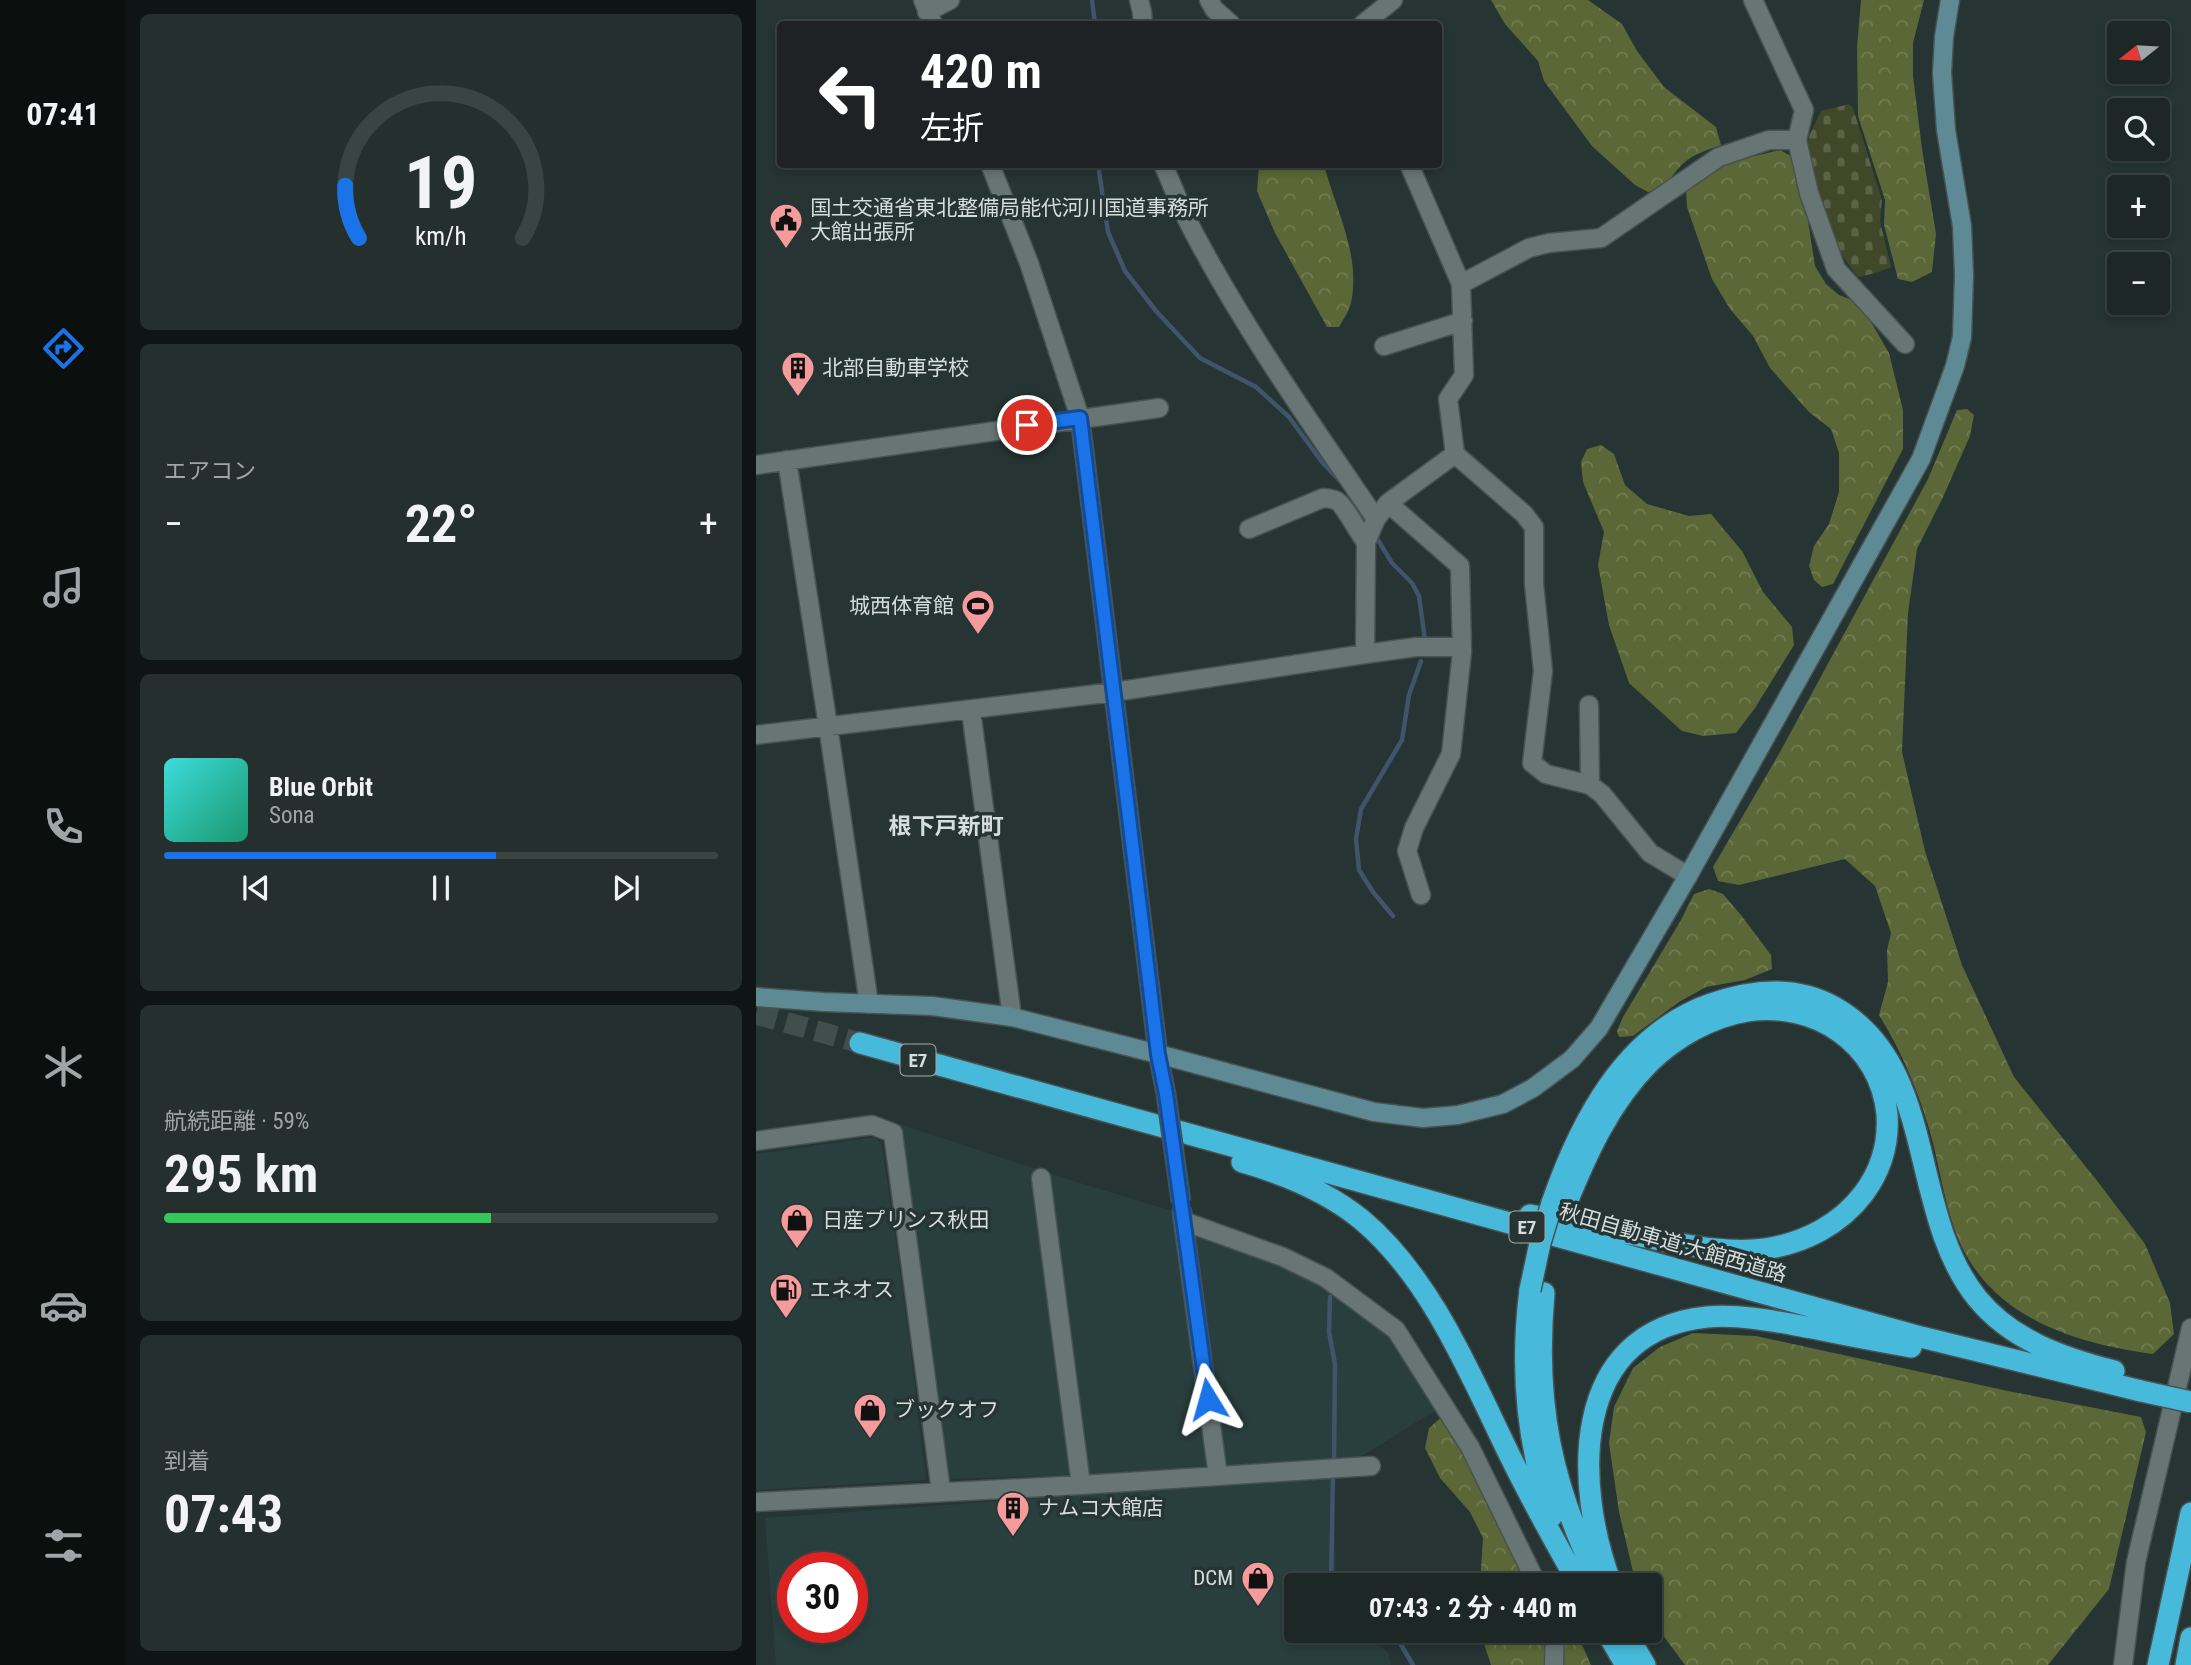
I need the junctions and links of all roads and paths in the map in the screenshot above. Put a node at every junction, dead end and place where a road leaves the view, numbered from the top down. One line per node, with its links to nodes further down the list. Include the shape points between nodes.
1 (950, 0): 7 (street)
2 (1139, 0): 8 (street)
3 (1209, 0): 9 (street)
4 (1392, 0): 10 (street)
5 (1753, 0): 11 (street, via 1804,110)
6 (1950, 0): 36 (street, via 1942,73 1964,275 1962,337 1955,366 1921,459)
7 (928, 12)
8 (1143, 21)
9 (1228, 21)
10 (1367, 21)
11 (1797, 140): 15 (street, via 1769,140 1719,157 1601,238 1529,248); 17 (street, via 1809,193 1836,269)
12 (992, 168): 20 (street, via 1030,262)
13 (1165, 168): 25 (street, via 1193,231 1240,315)
14 (1411, 168): 15 (street)
15 (1461, 284): 16 (street)
16 (1463, 321): 18 (street); 21 (street, via 1464,375 1448,399)
17 (1905, 344)
18 (1384, 346)
19 (1158, 408): 20 (street)
20 (1080, 418): 22 (street); 30 (street)
21 (1455, 454): 24 (street); 35 (street, via 1534,527 1534,584 1543,671 1532,763 1546,774)
22 (787, 460): 23 (street); 33 (street)
23 (756, 465)
24 (1388, 503): 25 (street); 28 (street, via 1460,566)
25 (1376, 519): 27 (street)
26 (1249, 529): 27 (street, via 1323,498 1334,499)
27 (1366, 542): 29 (street)
28 (1462, 647): 29 (street); 37 (street, via 1451,754 1407,851)
29 (1365, 654): 30 (street)
30 (1114, 692): 32 (street); 42 (street)
31 (1589, 705): 35 (street)
32 (971, 710): 33 (street); 40 (street)
33 (828, 726): 34 (street); 39 (street)
34 (756, 735)
35 (1590, 785): 36 (street, via 1650,853)
36 (1688, 876): 42 (street, via 1599,1028 1572,1059 1503,1104 1423,1118 1374,1112)
37 (1421, 895)
38 (756, 997): 39 (street)
39 (869, 1004): 40 (street, via 932,1006)
40 (1012, 1017): 42 (street)
41 (860, 1043): 43 (highway, 秋田自動車道;大館西道路 / E7)
42 (1158, 1054): 48 (street, bridge)
43 (975, 1076): 46 (highway, 秋田自動車道;大館西道路 / E7); 63 (highway, via 1035,1099 1257,1166 1309,1188 1361,1220 1419,1283)
44 (756, 1141): 58 (street, via 872,1125 893,1133)
45 (1041, 1178): 57 (street)
46 (1367, 1183): 47 (highway, via 1684,1244 1739,1250 1784,1245 1824,1230 1857,1203 1870,1185 1880,1167 1888,1125 1880,1081 1856,1045 1818,1020 1772,1010 1720,1018 1675,1042 1632,1082); 51 (highway, 秋田自動車道;大館西道路 / E7)
47 (1558, 1205): 49 (highway, via 1553,1250); 52 (highway, via 1573,1147 1602,1095 1631,1057 1666,1027 1707,1005 1749,993 1809,996 1859,1024 1887,1056 1907,1102 1942,1235 1979,1300 2037,1346)
48 (1183, 1221): 56 (street); 62 (street, via 1283,1257 1326,1278 1396,1330 1470,1447)
49 (1537, 1292): 64 (highway, via 1524,1353 1532,1440 1547,1501); 65 (highway, via 1540,1375 1550,1452 1573,1525)
50 (2191, 1328): 76 (street, via 2136,1562)
51 (2079, 1377): 52 (highway, 秋田自動車道;大館西道路 / E7); 66 (highway, via 1756,1318 1708,1317 1670,1326 1622,1357 1595,1407 1588,1484)
52 (2143, 1385): 53 (highway); 54 (highway, 秋田自動車道;大館西道路 / E7, bridge)
53 (2191, 1393)
54 (2191, 1402)
55 (1371, 1466): 56 (street)
56 (1218, 1476): 57 (street)
57 (1081, 1485): 58 (street)
58 (941, 1491): 59 (street)
59 (756, 1502)
60 (2191, 1513): 77 (highway)
61 (2191, 1538): 78 (highway)
62 (1532, 1573)
63 (1573, 1573)
64 (1575, 1573)
65 (1595, 1573)
66 (1608, 1573)
67 (2191, 1638): 79 (highway)
68 (1555, 1643): 72 (street)
69 (1613, 1643): 73 (highway)
70 (1632, 1643): 74 (highway)
71 (1639, 1643): 75 (highway)
72 (1554, 1665)
73 (1626, 1665)
74 (1645, 1665)
75 (1651, 1665)
76 (2123, 1665)
77 (2158, 1665)
78 (2168, 1665)
79 (2186, 1665)

